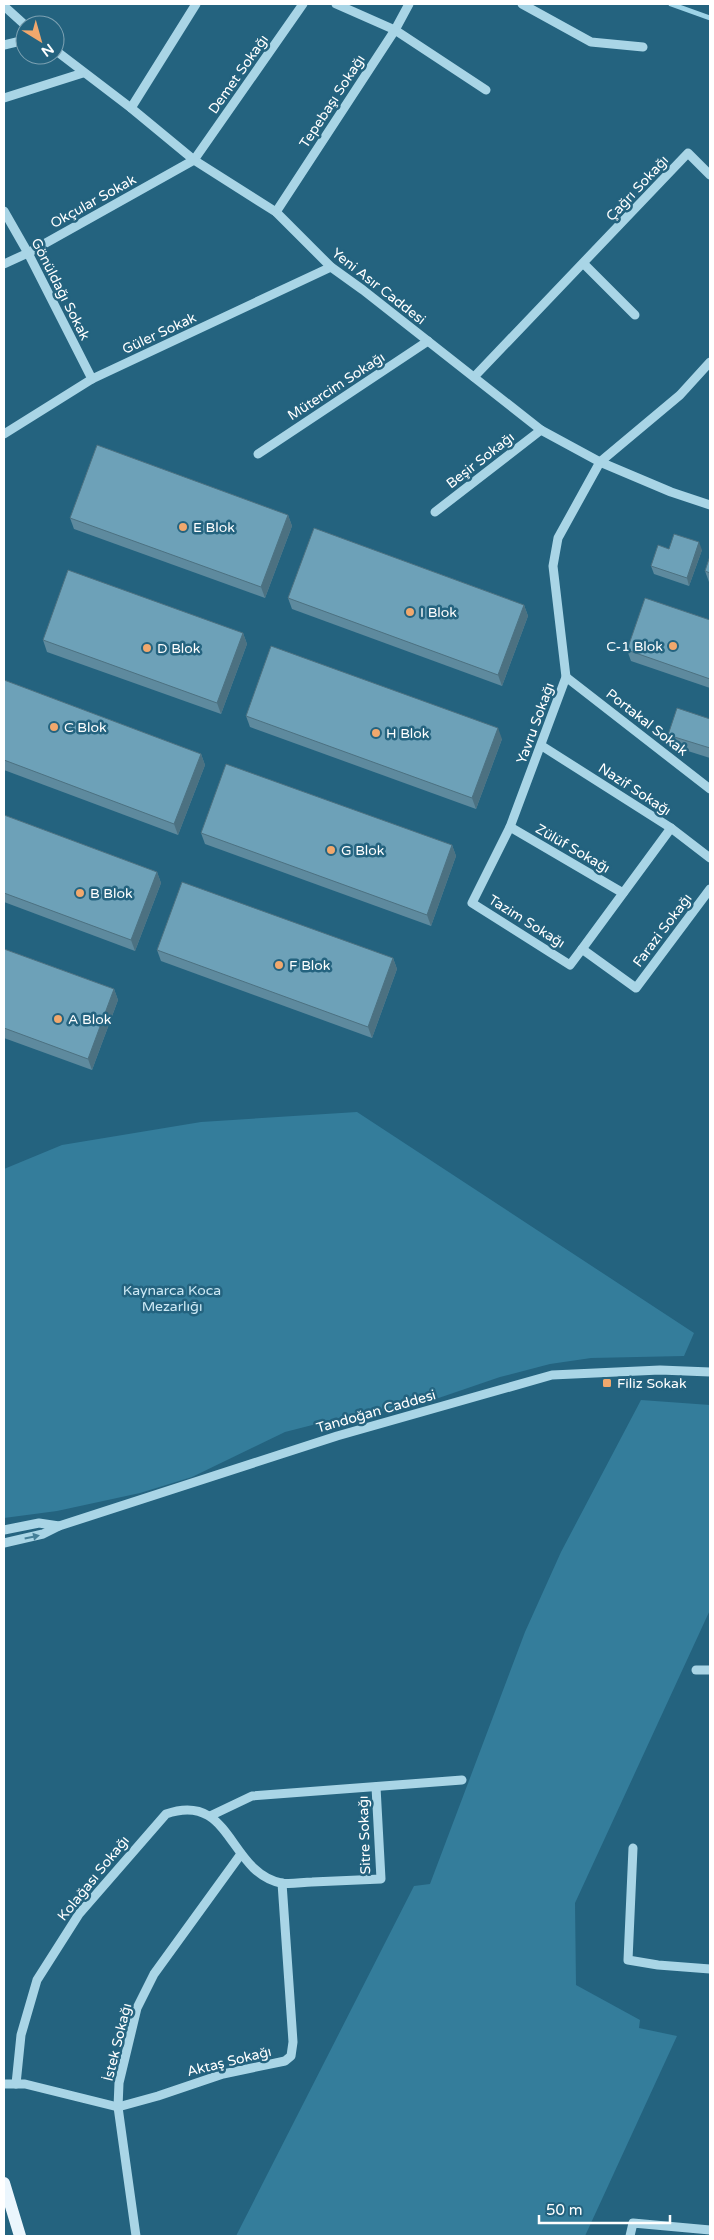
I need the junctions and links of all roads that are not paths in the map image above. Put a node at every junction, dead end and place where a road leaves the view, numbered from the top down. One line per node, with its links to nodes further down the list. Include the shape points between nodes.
1 (196, 4): 14 (street)
2 (303, 4): 15 (street, Demet Sokağı)
3 (336, 4): 8 (street)
4 (409, 4): 8 (street, Tepebaşı Sokağı)
5 (522, 4): 9 (street, via 591,42)
6 (4, 6): 7 (street)
7 (15, 16)
8 (395, 30): 12 (street); 18 (street, Tepebaşı Sokağı)
9 (643, 47)
10 (65, 58): 11 (street, Yeni Asır Caddesi)
11 (83, 73): 13 (street); 14 (street, Yeni Asır Caddesi)
12 (486, 90)
13 (4, 98)
14 (131, 108): 15 (street, Yeni Asır Caddesi)
15 (194, 160): 18 (street, Yeni Asır Caddesi); 19 (street, Okçular Sokak)
16 (710, 175): 21 (street, Çağrı Sokağı, via 688,154)
17 (4, 211): 19 (street, Gönüldağı Sokak)
18 (276, 212): 22 (street, Yeni Asır Caddesi)
19 (28, 253): 20 (street, Okçular Sokak); 27 (street, Gönüldağı Sokak)
20 (4, 264)
21 (584, 264): 23 (street); 26 (street, Çağrı Sokağı)
22 (331, 267): 24 (street, Yeni Asır Caddesi); 27 (street, Güler Sokak)
23 (635, 315)
24 (428, 342): 26 (street, Yeni Asır Caddesi); 30 (street, Mütercim Sokağı)
25 (710, 362): 31 (street, via 680,394)
26 (474, 377): 28 (street, Yeni Asır Caddesi)
27 (92, 379): 29 (street, Güler Sokak)
28 (541, 430): 31 (street, Yeni Asır Caddesi); 33 (street, Beşir Sokağı)
29 (4, 434)
30 (258, 454)
31 (600, 462): 32 (street, Yeni Asır Caddesi); 34 (street, Yavru Sokağı, via 558,538 553,566)
32 (710, 505)
33 (435, 512)
34 (566, 678): 35 (street, Yavru Sokağı); 36 (street, Portakal Sokak)
35 (542, 746): 37 (street, Yavru Sokağı); 38 (street, Nazif Sokağı)
36 (710, 789)
37 (510, 827): 41 (street, Zülüf Sokağı); 42 (street, Yavru Sokağı)
38 (671, 828): 39 (street, Nazif Sokağı); 41 (street)
39 (710, 858)
40 (710, 889): 44 (street, Farazi Sokağı)
41 (623, 893): 43 (street)
42 (472, 903): 43 (street, Tazim Sokağı, via 570,965)
43 (582, 949): 44 (street, Tazim Sokağı)
44 (636, 988)
45 (710, 1372): 46 (street, Tandoğan Caddesi, via 660,1370 552,1375 337,1436)
46 (59, 1526): 47 (street, Tandoğan Caddesi, via 40,1523); 48 (street, Tandoğan Caddesi, one-way to 46, via 44,1534)
47 (4, 1530)
48 (4, 1543)
49 (696, 1670): 50 (street)
50 (710, 1670)
51 (462, 1780): 52 (street, Sitre Sokağı)
52 (376, 1787): 53 (street, via 252,1796); 56 (street, Sitre Sokağı, via 381,1879)
53 (210, 1816): 55 (street); 59 (street, Kolağası Sokağı, via 194,1808 166,1814 79,1914 37,1980 21,2035)
54 (633, 1848): 57 (street, via 628,1960)
55 (240, 1854): 56 (street, Sitre Sokağı, via 264,1875); 60 (street, İstek Sokağı, via 154,1974 137,2008 119,2083)
56 (282, 1883): 60 (street, Aktaş Sokağı, via 293,2032 291,2056 285,2061 223,2074)
57 (710, 1969)
58 (4, 2084): 59 (street, Aktaş Sokağı)
59 (16, 2084): 60 (street, Aktaş Sokağı)
60 (118, 2107): 64 (street, İstek Sokağı)
61 (4, 2183): 63 (main road)
62 (710, 2230): 65 (street, via 633,2224)
63 (20, 2236)
64 (136, 2236)
65 (630, 2236)

